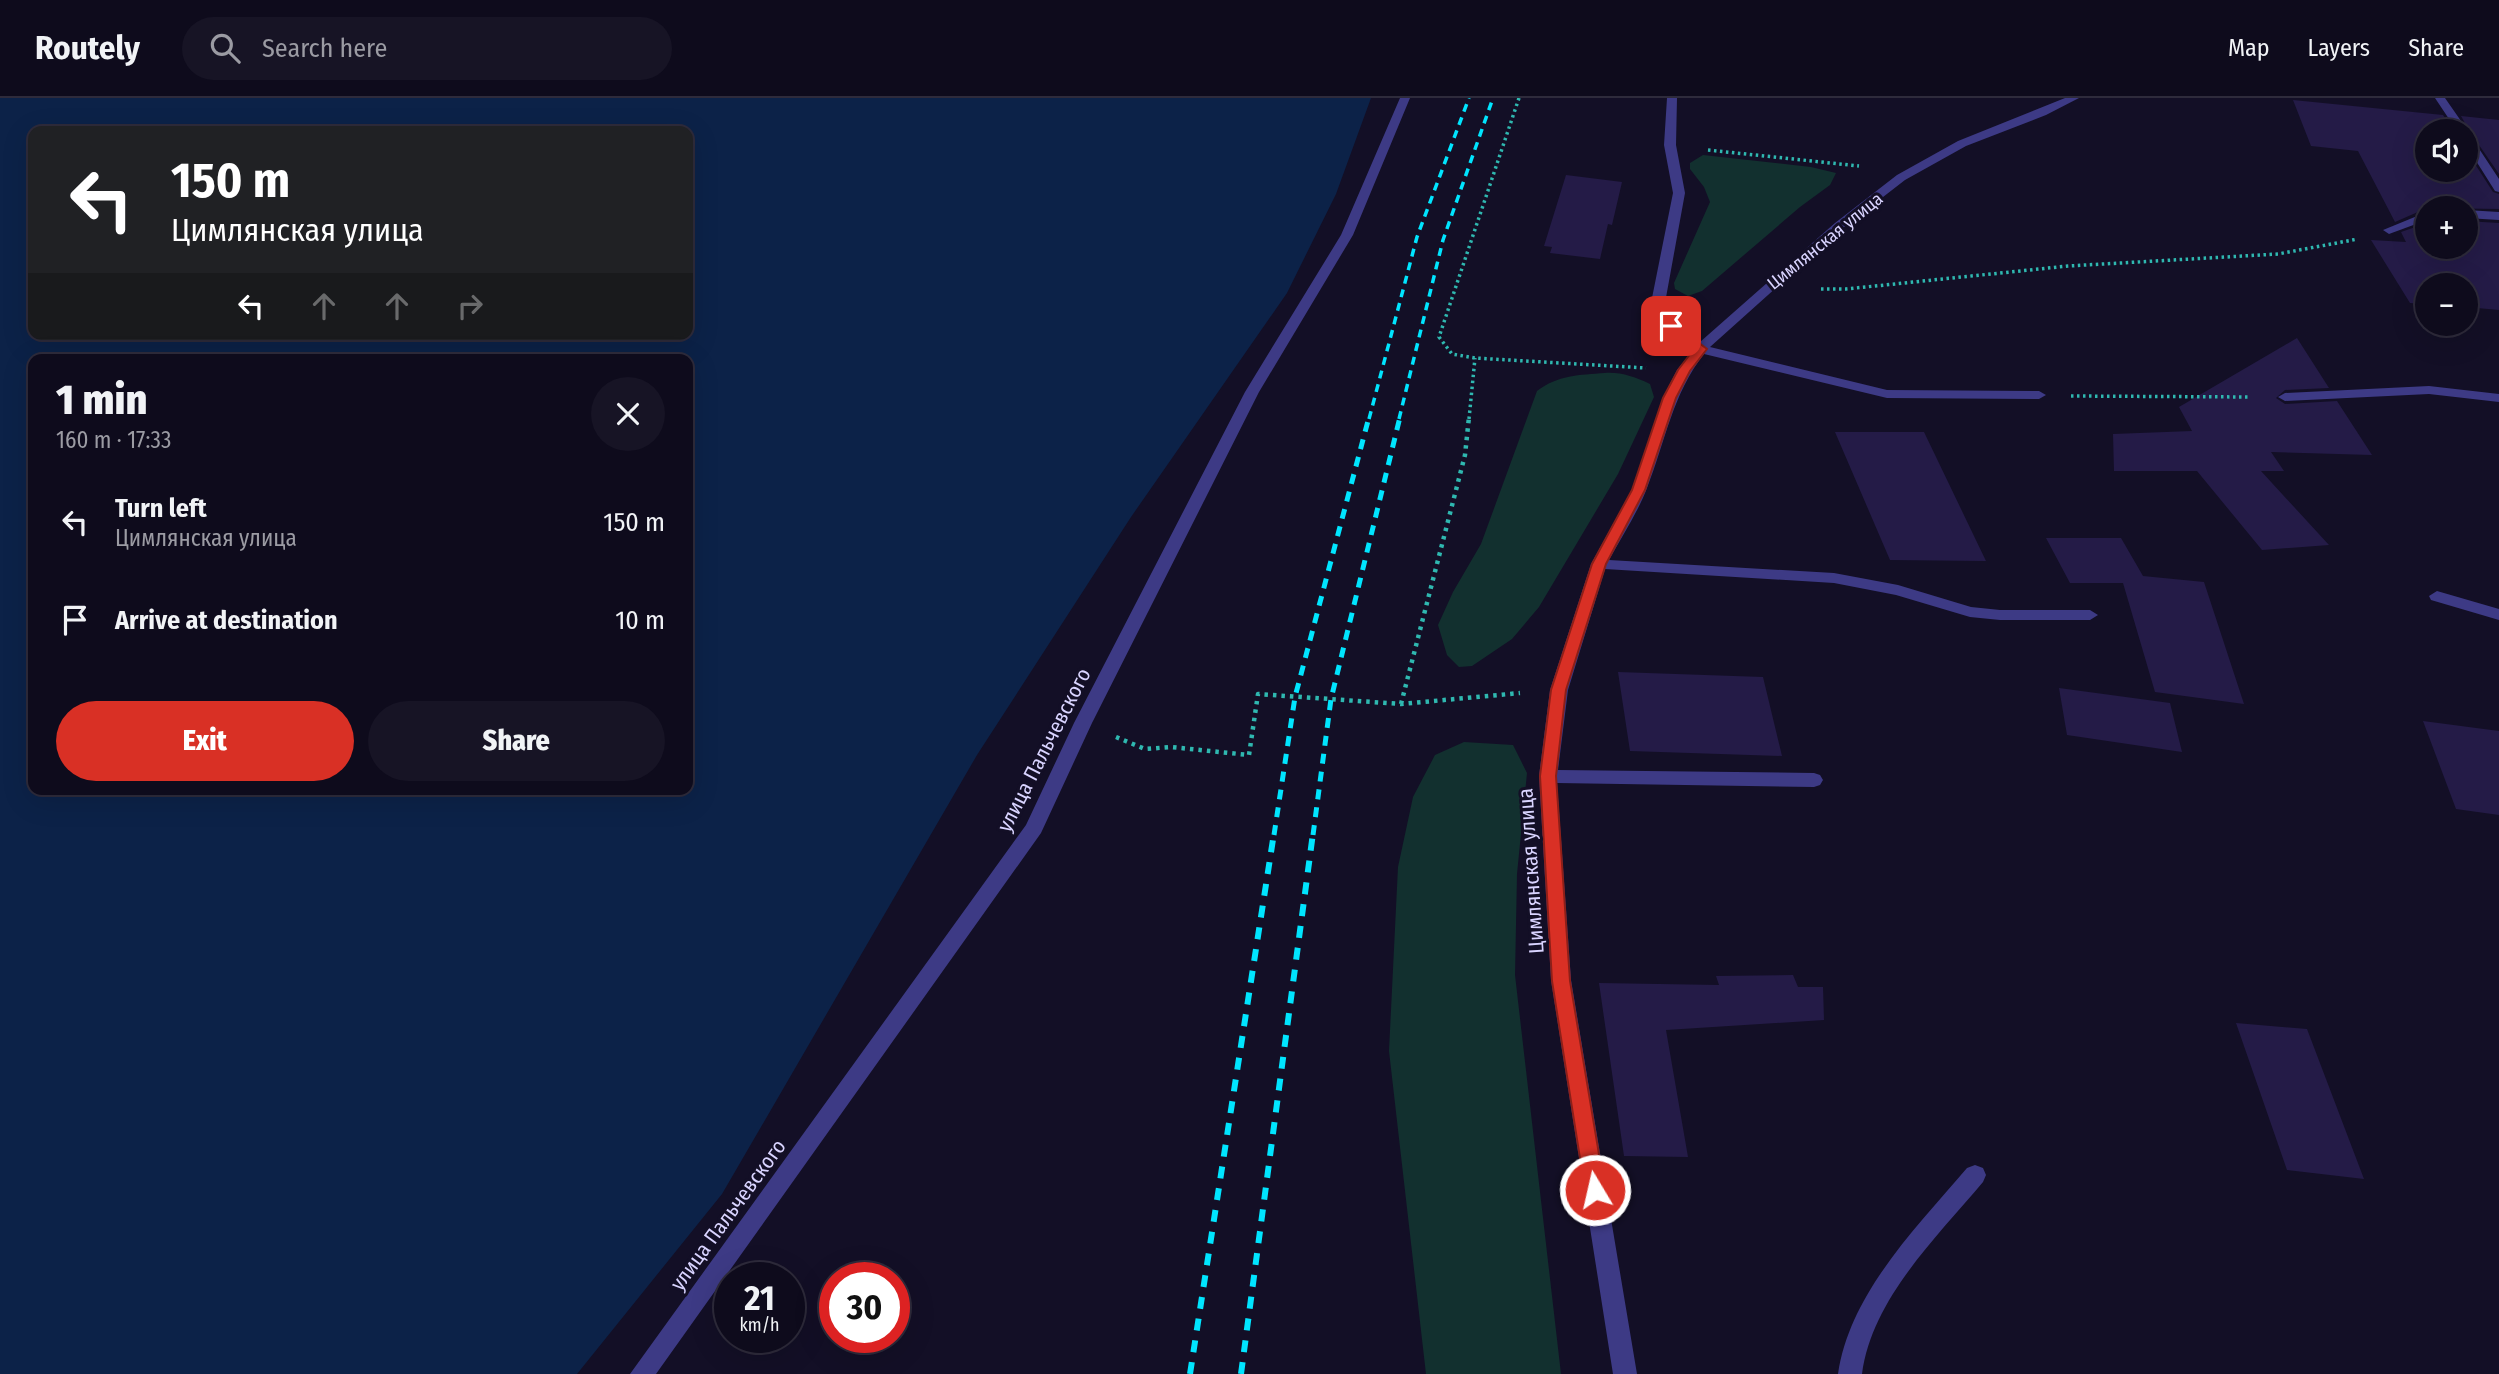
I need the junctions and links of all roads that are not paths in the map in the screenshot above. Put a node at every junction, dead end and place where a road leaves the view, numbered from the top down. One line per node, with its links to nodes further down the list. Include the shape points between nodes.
1 (1405, 98): 23 (street, улица Пальчевского, via 1347,235 1252,392 1034,828)
2 (1672, 98): 12 (street, via 1670,145 1679,193 1658,303 1671,326)
3 (2074, 98): 12 (street, Цимлянская улица, via 1995,128 1912,172 1851,215)
4 (2440, 98): 5 (street)
5 (2454, 119)
6 (2478, 156): 7 (street)
7 (2499, 188)
8 (2478, 215): 9 (street)
9 (2499, 216)
10 (2415, 220): 11 (street)
11 (2389, 230)
12 (1701, 349): 13 (street, via 1887,394); 16 (street, Цимлянская улица, via 1670,398 1639,490)
13 (2039, 395)
14 (2285, 397): 15 (street, via 2429,390)
15 (2499, 398)
16 (1599, 564): 18 (street, via 1834,578 1898,590 1970,612); 20 (street, Цимлянская улица, via 1559,690)
17 (2437, 596): 19 (street)
18 (2090, 615)
19 (2499, 615)
20 (1548, 776): 21 (street); 24 (street, Цимлянская улица, via 1561,981)
21 (1814, 780)
22 (1975, 1175): 25 (street, via 1876,1301 1849,1359)
23 (642, 1374)
24 (1625, 1374)
25 (1850, 1374)

